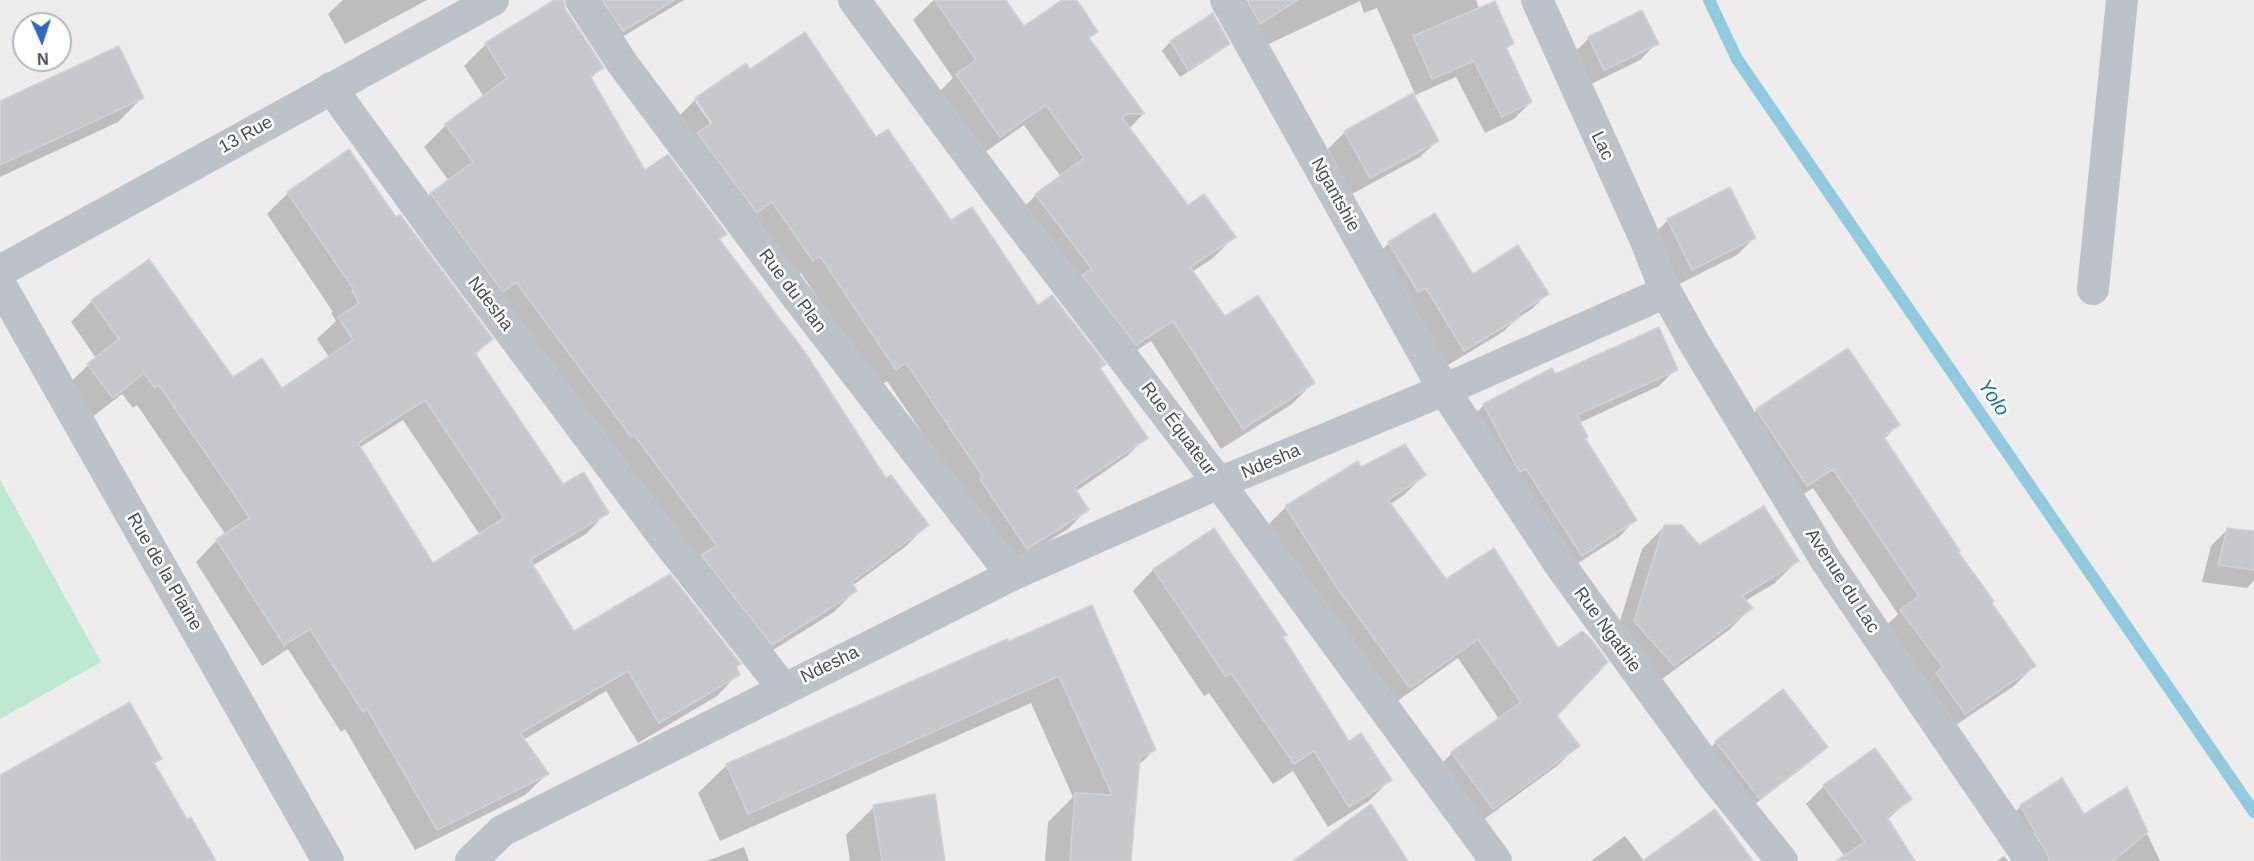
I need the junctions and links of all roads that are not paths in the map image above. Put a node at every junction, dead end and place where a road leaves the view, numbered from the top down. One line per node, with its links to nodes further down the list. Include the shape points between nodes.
1 (493, 0): 7 (street, 13 Rue)
2 (581, 0): 14 (street, Rue du Plan, via 621,63)
3 (854, 0): 13 (street, Rue Équateur)
4 (1226, 0): 12 (street, Ngantshie)
5 (1538, 0): 11 (street, Lac)
6 (2122, 0): 10 (street)
7 (331, 88): 8 (street, 13 Rue); 15 (street, Ndesha, via 660,532)
8 (0, 271)
9 (0, 284): 16 (street, Rue de la Plaine)
10 (2093, 289)
11 (1666, 292): 12 (street, Ndesha); 20 (street, Avenue du Lac, via 1827,562)
12 (1444, 390): 13 (street, Ndesha); 19 (street, Rue Ngathie, via 1560,565 1712,774)
13 (1219, 483): 14 (street, Ndesha); 18 (street, Rue Équateur)
14 (1012, 575): 15 (street, Ndesha)
15 (783, 688): 17 (street, Ndesha, via 502,831)
16 (328, 861)
17 (471, 861)
18 (1496, 861)
19 (1782, 861)
20 (2031, 861)

